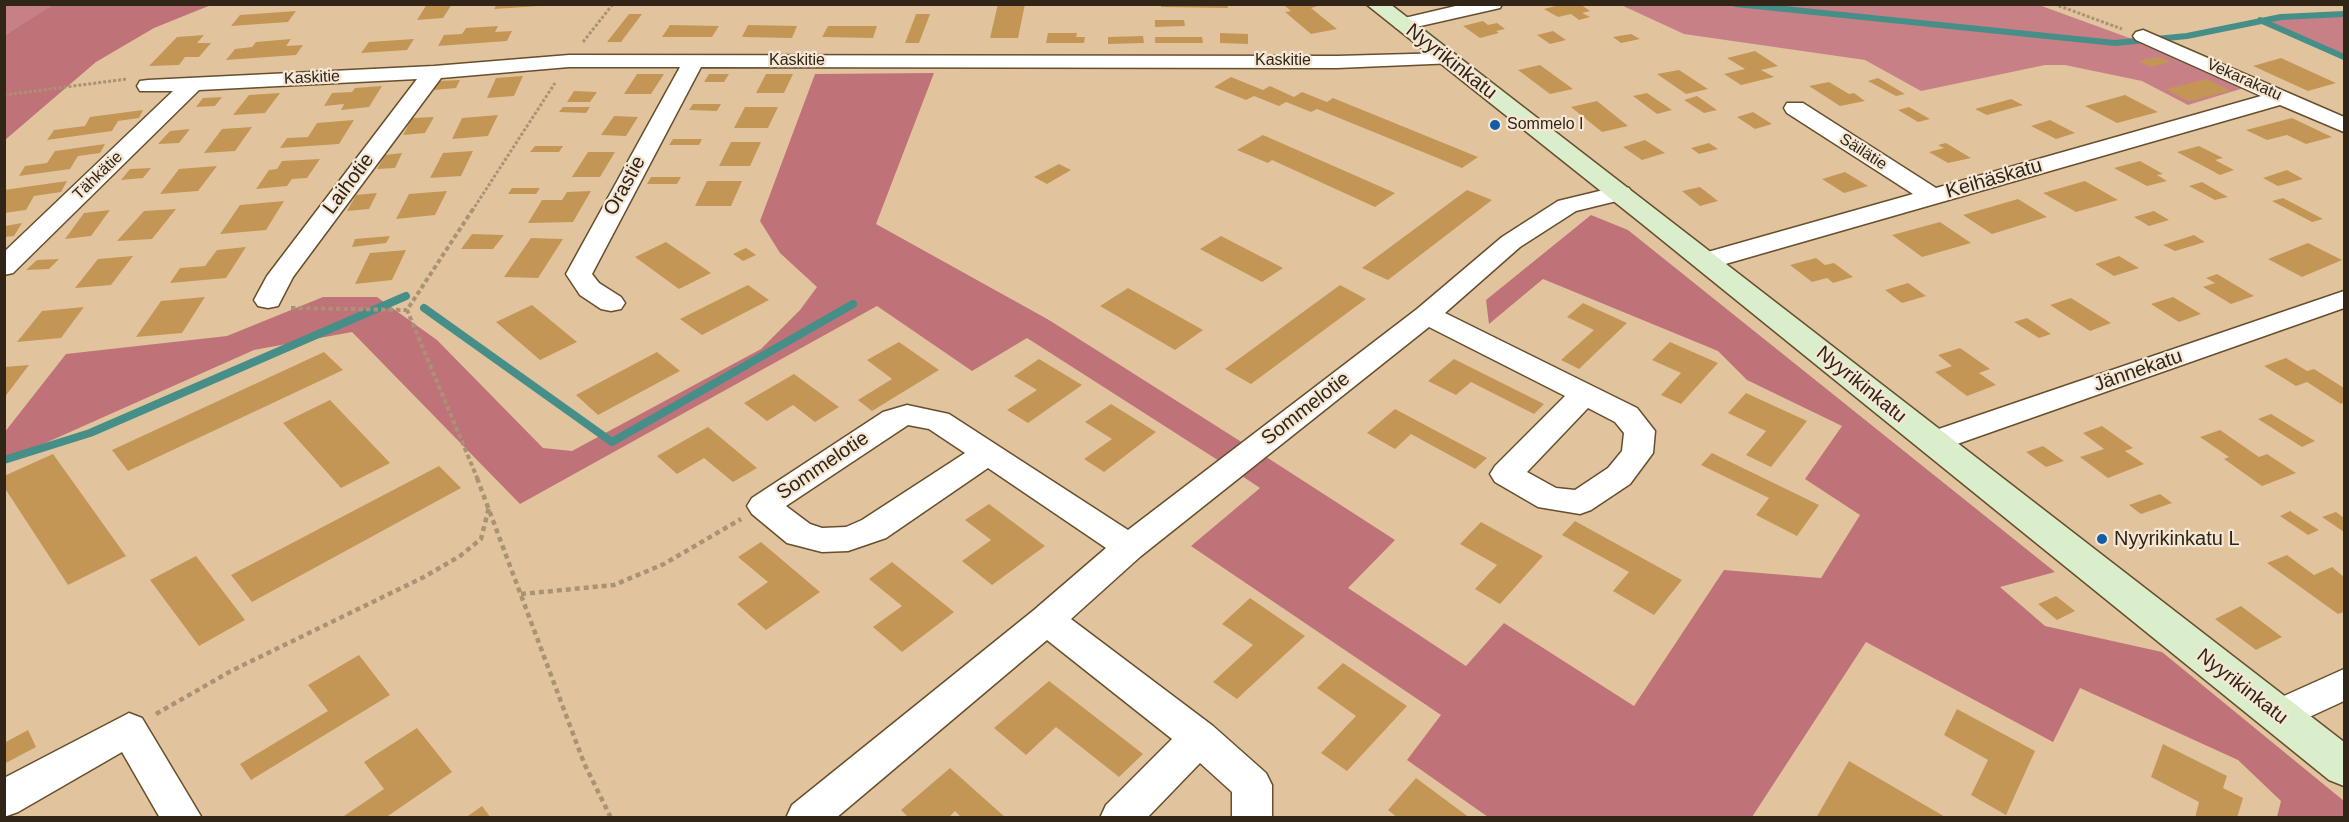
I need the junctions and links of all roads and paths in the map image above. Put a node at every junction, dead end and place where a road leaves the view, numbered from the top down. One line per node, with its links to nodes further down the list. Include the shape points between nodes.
1 (613, 4): 8 (path)
2 (1377, 4): 5 (street, Nyyrikinkatu)
3 (1493, 4): 5 (street)
4 (2054, 4): 6 (path)
5 (1403, 24): 7 (street, Nyyrikinkatu)
6 (2143, 36): 13 (street, Vekarakatu)
7 (1448, 59): 9 (street, Kaskitie); 16 (street, Nyyrikinkatu)
8 (569, 61): 9 (street, Kaskitie); 10 (street, Kaskitie); 23 (path)
9 (694, 61): 22 (street, Orastie, via 579,274 589,289)
10 (434, 72): 11 (street, Kaskitie); 21 (street, Laihotie, via 280,276)
11 (192, 85): 12 (street, Kaskitie); 19 (street, Tähkätie)
12 (148, 86)
13 (2282, 96): 15 (street, Vekarakatu); 17 (street, Keihäskatu)
14 (1795, 108): 17 (street, Säilätie)
15 (2344, 125)
16 (1620, 193): 18 (street, Nyyrikinkatu); 24 (street, Sommelotie, via 1567,206 1511,242)
17 (1932, 196): 18 (street, Keihäskatu)
18 (1706, 261): 26 (street, Nyyrikinkatu)
19 (4, 267)
20 (2344, 299): 26 (street, Jännekatu)
21 (268, 300): 23 (path, via 278,308)
22 (611, 303)
23 (407, 310): 29 (path)
24 (1427, 315): 25 (street); 30 (street, Sommelotie)
25 (1585, 394)
26 (1932, 442): 34 (street, Nyyrikinkatu)
27 (988, 453): 28 (street, Sommelotie, via 874,529 848,539 822,540 799,534); 28 (street, Sommelotie, via 938,421 907,415 894,419); 30 (street, Sommelotie)
28 (763, 506): 31 (path, via 664,564 614,585)
29 (489, 507): 31 (path); 35 (path, via 481,539 460,556 231,671)
30 (1129, 547): 32 (street, Sommelotie)
31 (521, 594): 40 (path, via 584,763)
32 (1047, 620): 36 (street); 41 (street, Sommelotie)
33 (2344, 684): 34 (street)
34 (2279, 715): 37 (street, Nyyrikinkatu)
35 (129, 729): 38 (street); 39 (street)
36 (1199, 738): 42 (street); 43 (street, via 1252,785)
37 (2344, 767)
38 (4, 799)
39 (182, 818)
40 (610, 818)
41 (806, 818)
42 (1120, 818)
43 (1252, 818)

